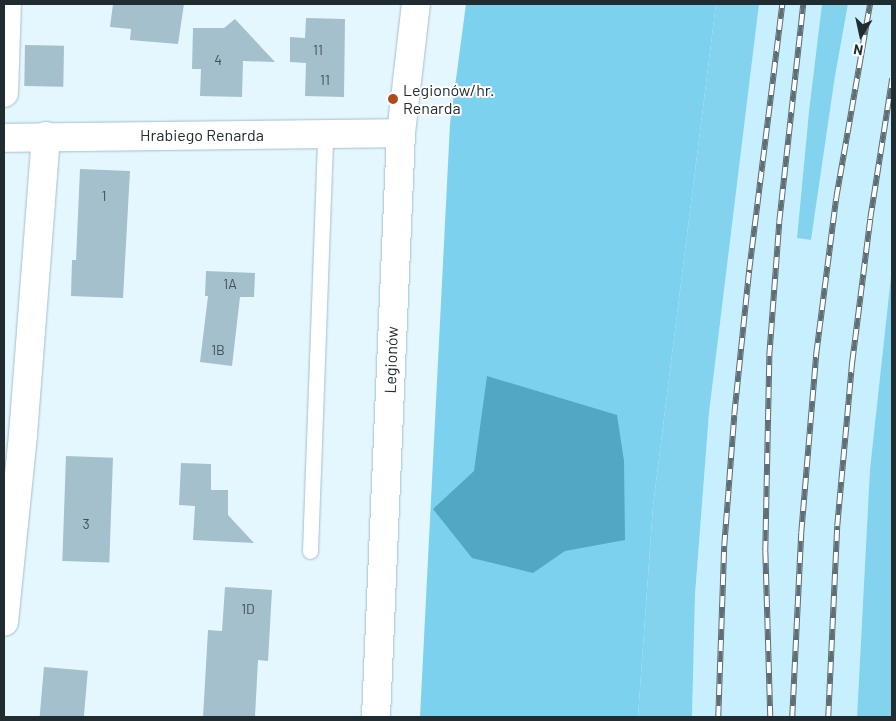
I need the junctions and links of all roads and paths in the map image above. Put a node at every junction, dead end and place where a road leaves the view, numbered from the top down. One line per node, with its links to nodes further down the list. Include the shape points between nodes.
1 (7, 4): 3 (street)
2 (416, 4): 4 (street, Legionów)
3 (4, 93)
4 (401, 133): 5 (street, Hrabiego Renarda); 10 (street, Legionów)
5 (325, 134): 6 (street, Hrabiego Renarda); 8 (lane)
6 (46, 136): 7 (street, Hrabiego Renarda); 9 (street, via 23,435)
7 (4, 138)
8 (310, 551)
9 (4, 622)
10 (376, 717)

